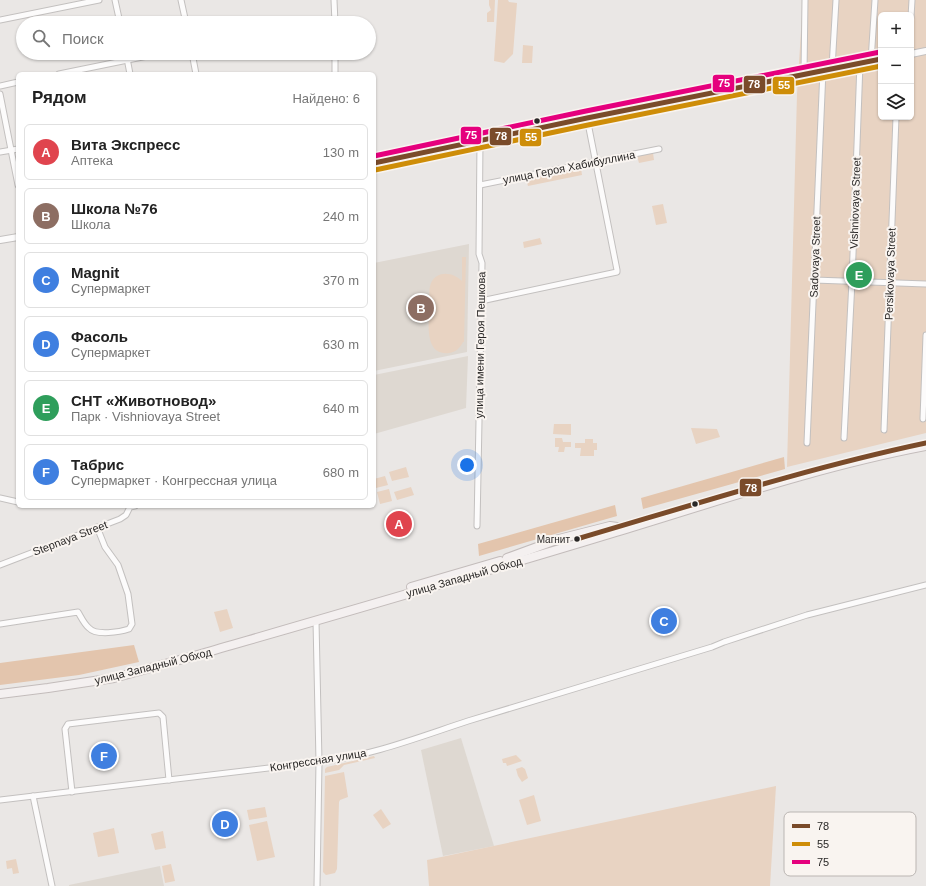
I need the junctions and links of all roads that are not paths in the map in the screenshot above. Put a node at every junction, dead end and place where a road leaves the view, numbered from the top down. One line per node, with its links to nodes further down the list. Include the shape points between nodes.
1 (99, 0): 10 (street)
2 (115, 0): 11 (street)
3 (181, 0): 12 (street)
4 (334, 0): 13 (street)
5 (805, 0): 30 (street)
6 (836, 0): 24 (street)
7 (874, 0): 22 (street)
8 (912, 0): 9 (street)
9 (911, 12)
10 (20, 16)
11 (118, 16)
12 (184, 16)
13 (335, 16)
14 (16, 17): 15 (street)
15 (0, 20)
16 (926, 51): 17 (street)
17 (914, 53)
18 (128, 60): 26 (street); 27 (street)
19 (193, 60): 28 (street)
20 (335, 60): 29 (street)
21 (878, 60): 22 (street)
22 (871, 61): 23 (street)
23 (860, 63): 24 (street); 49 (street, Vishniovaya Street)
24 (832, 68): 25 (street)
25 (823, 70): 30 (street); 34 (street); 48 (street, Sadovaya Street)
26 (69, 72)
27 (130, 72)
28 (196, 72)
29 (335, 72)
30 (804, 73): 42 (street, via 586,116)
31 (16, 82): 32 (street)
32 (0, 86)
33 (0, 94): 39 (street)
34 (588, 118): 36 (street); 41 (street)
35 (896, 120): 50 (street, Persikovaya Street)
36 (480, 140): 43 (street); 45 (street, улица имени Героя Пешкова)
37 (16, 149): 39 (street)
38 (659, 149): 41 (street, улица Героя Хабибуллина)
39 (11, 150): 40 (street); 44 (street)
40 (0, 152)
41 (596, 161): 45 (street, улица Героя Хабибуллина); 52 (street, via 616,272)
42 (376, 162)
43 (376, 162)
44 (16, 175)
45 (480, 185): 52 (street, улица имени Героя Пешкова)
46 (16, 236): 47 (street)
47 (0, 239)
48 (814, 280): 49 (street); 57 (street, Sadovaya Street)
49 (852, 281): 50 (street); 56 (street, Vishniovaya Street)
50 (890, 282): 51 (street); 55 (street, Persikovaya Street)
51 (926, 284)
52 (481, 301): 63 (street, улица имени Героя Пешкова)
53 (926, 335): 54 (street)
54 (923, 419)
55 (884, 430)
56 (844, 438)
57 (807, 443)
58 (926, 443): 69 (highway, улица Западный Обход, via 776,480 453,574 222,645 74,681)
59 (926, 446): 67 (highway, улица Западный Обход, via 836,467 733,496)
60 (0, 498): 61 (street)
61 (16, 502)
62 (130, 508): 64 (street, Stepnaya Street, via 120,519)
63 (477, 526)
64 (98, 527): 65 (street, Stepnaya Street); 68 (street, via 105,547 118,565 128,594 132,624 130,629 97,633 90,629 78,612)
65 (0, 565)
66 (926, 585): 71 (street, Конгрессная улица, via 807,615 712,648 375,751)
67 (316, 621): 70 (highway, улица Западный Обход, via 114,678); 71 (street)
68 (0, 624)
69 (0, 689)
70 (0, 696)
71 (319, 762): 72 (street, Конгрессная улица); 77 (street)
72 (169, 780): 73 (street, Конгрессная улица); 73 (street, via 163,717 159,713 68,724 65,729)
73 (72, 792): 74 (street, Конгрессная улица)
74 (33, 796): 75 (street, Конгрессная улица); 76 (street)
75 (2, 800)
76 (52, 886)
77 (317, 886)

